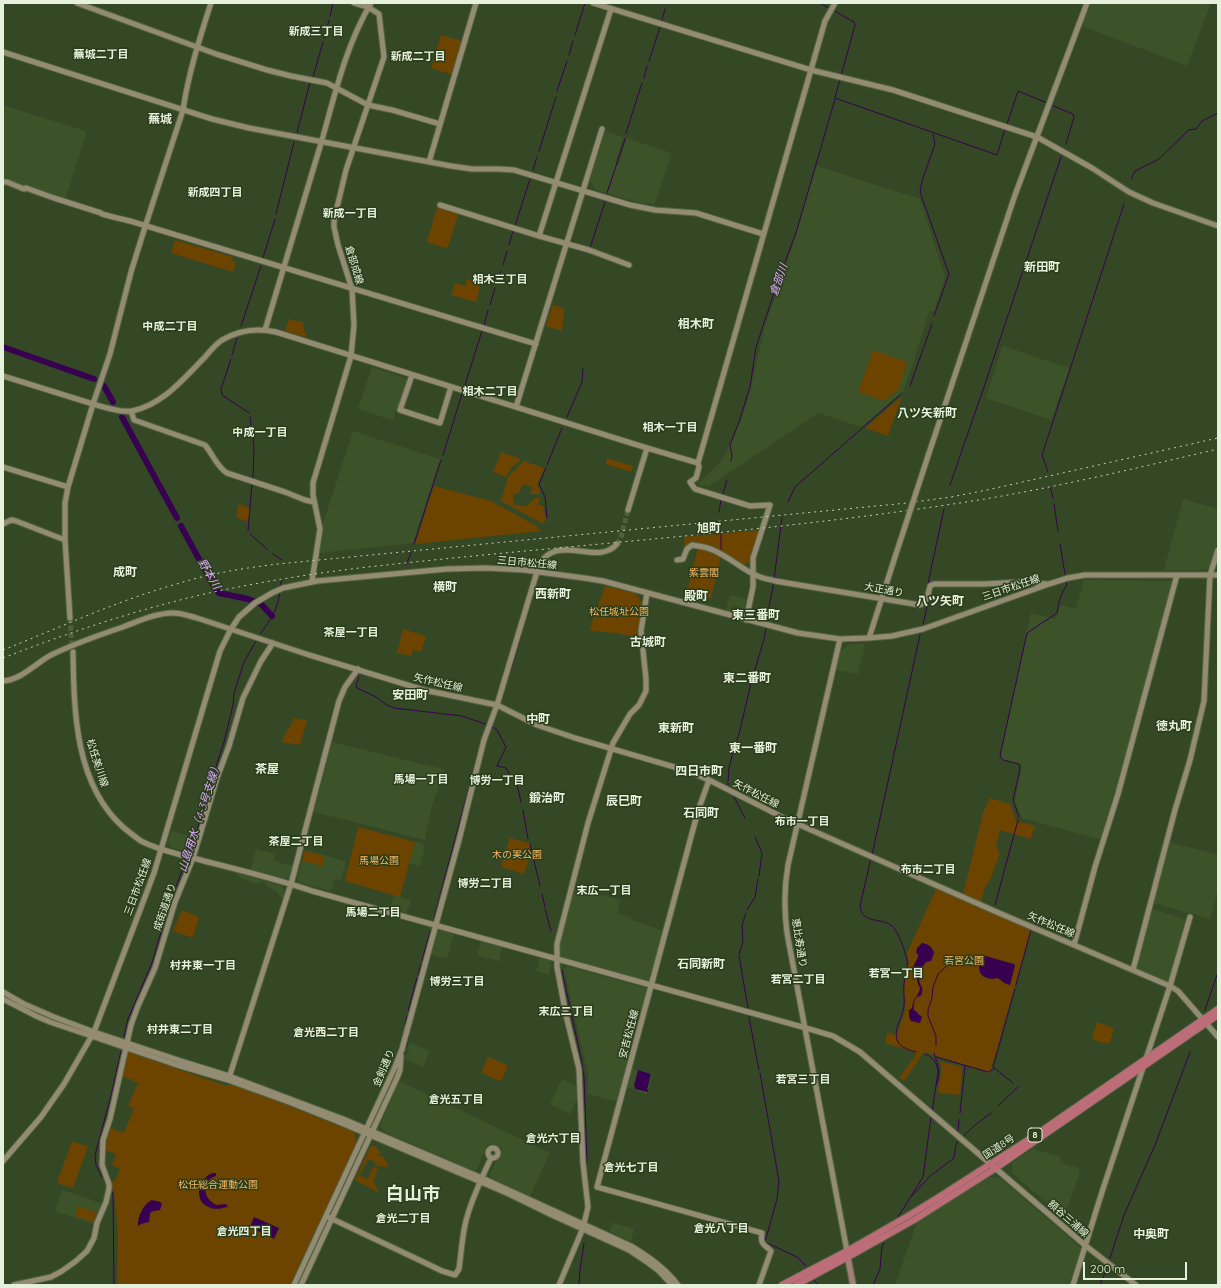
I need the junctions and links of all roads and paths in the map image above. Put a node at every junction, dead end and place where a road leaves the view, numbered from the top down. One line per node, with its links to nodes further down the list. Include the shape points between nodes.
1 (78, 3): 10 (street)
2 (211, 3): 10 (street)
3 (354, 3): 7 (street)
4 (476, 3): 16 (street)
5 (593, 3): 9 (street)
6 (1087, 3): 18 (street)
7 (369, 5): 13 (street, via 353,38); 14 (street, 倉部成線, via 379,14 384,57)
8 (833, 7): 12 (street, via 825,21)
9 (611, 9): 12 (street); 23 (street)
10 (198, 47): 13 (street, via 267,70 327,83); 15 (street)
11 (3, 52): 15 (street)
12 (811, 70): 18 (street, via 893,90); 28 (street)
13 (336, 88): 14 (street); 19 (street)
14 (368, 105): 16 (street); 20 (street, 倉部成線)
15 (183, 110): 19 (street, via 242,126); 27 (street)
16 (440, 124): 21 (street)
17 (602, 128): 24 (street)
18 (1037, 137): 26 (street, via 1129,192); 62 (street, bridge, via 1013,200)
19 (321, 142): 20 (street); 32 (street)
20 (354, 149): 21 (street); 33 (street, 倉部成線, via 335,212 334,227)
21 (429, 162): 23 (street, via 472,169 514,170)
22 (3, 182): 27 (street)
23 (557, 183): 24 (street); 29 (street)
24 (583, 191): 28 (street, via 643,208 696,213); 30 (street)
25 (440, 205): 29 (street)
26 (1218, 226)
27 (145, 227): 32 (street); 40 (street, via 110,354)
28 (763, 234): 44 (street)
29 (539, 236): 30 (street)
30 (567, 244): 31 (street); 35 (street)
31 (629, 265)
32 (283, 268): 33 (street); 34 (street)
33 (352, 288): 35 (street); 36 (street, 倉部成線, via 354,325)
34 (265, 330): 36 (street); 42 (street, via 246,330 223,339 166,395 150,405)
35 (536, 344): 41 (street)
36 (351, 356): 37 (street); 47 (street, 倉部成線, via 313,483)
37 (412, 375): 39 (street); 39 (street, via 400,410 440,423)
38 (3, 376): 40 (street)
39 (451, 387): 41 (street)
40 (93, 404): 42 (street); 46 (street)
41 (516, 407): 43 (street)
42 (131, 411): 47 (street, via 134,420 205,445 227,473)
43 (647, 448): 44 (street); 48 (street)
44 (698, 463): 55 (street, via 696,478 690,482 695,489 750,506 770,506 754,558)
45 (3, 467): 46 (street)
46 (68, 487): 50 (street)
47 (314, 502): 59 (street, 倉部成線, via 320,528)
48 (628, 510)
49 (3, 524): 50 (street, via 11,520 16,521)
50 (65, 540): 63 (street)
51 (617, 544): 54 (street, via 604,552 555,551 545,556)
52 (1218, 550): 57 (street)
53 (677, 560): 55 (street, 大正通り, via 683,559 686,549 692,545 713,550)
54 (536, 571): 59 (street, 三日市松任線, via 461,568); 61 (street, 三日市松任線, via 603,581); 72 (street)
55 (753, 574): 62 (street, 大正通り, via 774,580); 64 (street)
56 (1177, 575): 57 (street, 三日市松任線); 60 (street, 三日市松任線, via 1084,575); 81 (street)
57 (1210, 575): 58 (street, 三日市松任線); 83 (street, via 1204,702)
58 (1218, 575)
59 (312, 581): 65 (street, 三日市松任線, via 280,589 257,602 239,617)
60 (1049, 584): 62 (street, 大正通り, via 934,584 930,586 924,603); 66 (street, 三日市松任線, via 923,629)
61 (647, 593): 64 (street, 三日市松任線); 73 (street, via 641,631 646,690)
62 (882, 598): 66 (street)
63 (70, 618)
64 (746, 620): 67 (street, 三日市松任線, via 798,633)
65 (231, 629): 68 (street, 矢作松任線); 71 (street, 矢作松任線, via 181,614 162,615 97,636 52,655 16,678); 76 (street, 三日市松任線, via 220,650)
66 (869, 638): 67 (street, 三日市松任線)
67 (840, 639): 75 (street, 恵比寿通り)
68 (273, 643): 70 (street, 矢作松任線); 77 (street, 成街道通り, via 243,698)
69 (73, 652): 76 (street, 松任美川線, via 74,701 78,731 84,758 98,795 117,822 127,831)
70 (358, 669): 72 (street, 矢作松任線, via 424,690); 78 (street, via 339,701)
71 (3, 681)
72 (497, 705): 73 (street, 矢作松任線, via 537,725); 80 (street, via 484,740)
73 (611, 749): 74 (street, 矢作松任線, via 688,771); 82 (street, via 572,883 558,937)
74 (709, 780): 75 (street, 矢作松任線); 84 (street, 安吉松任線, via 698,811)
75 (797, 824): 81 (street, 矢作松任線); 91 (street, 恵比寿通り, via 786,876 785,902 787,933)
76 (161, 849): 77 (street, 松任美川線); 92 (street, 三日市松任線)
77 (190, 857): 78 (street, 松任美川線); 94 (street, 成街道通り, via 155,968 133,1019)
78 (291, 884): 80 (street, 松任美川線); 98 (street)
79 (1190, 917): 85 (street)
80 (436, 925): 82 (street, 松任美川線); 95 (street)
81 (1074, 945): 83 (street, 矢作松任線)
82 (556, 959): 84 (street, 額谷三浦線); 107 (street, via 579,1069)
83 (1133, 970): 85 (street, 矢作松任線)
84 (652, 984): 91 (street, 額谷三浦線); 106 (street, 安吉松任線)
85 (1170, 986): 90 (street, 矢作松任線, via 1178,991); 96 (street)
86 (3, 992): 92 (street)
87 (3, 999): 92 (street, via 36,1016)
88 (1218, 1009): 90 (highway, 国道8号 / 8)
89 (1218, 1015): 90 (highway, 国道8号 / 8)
90 (1205, 1022): 93 (street, 矢作松任線); 96 (highway, 国道8号 / 8); 97 (highway, 国道8号 / 8)
91 (806, 1028): 103 (street, 額谷三浦線, via 833,1036 860,1052); 111 (street, 恵比寿通り)
92 (92, 1034): 94 (street); 102 (street, 三日市松任線, via 50,1104)
93 (1218, 1037)
94 (127, 1045): 98 (street, via 177,1065); 112 (street, 成街道通り, via 103,1140 102,1165 109,1189 96,1223 94,1238 87,1251 69,1267 51,1277)
95 (402, 1048): 99 (street, 金剣通り); 100 (street, 金剣通り, via 400,1070)
96 (1146, 1058): 97 (street); 103 (highway, 国道8号 / 8)
97 (1143, 1067): 104 (highway, 国道8号 / 8); 110 (street)
98 (229, 1078): 99 (street)
99 (366, 1131): 100 (street); 108 (street, 金剣通り)
100 (372, 1134): 105 (street); 108 (street, 金剣通り)
101 (491, 1158): 105 (street)
102 (3, 1161)
103 (991, 1164): 104 (street, 額谷三浦線); 111 (highway, 国道8号 / 8)
104 (996, 1168): 110 (street, 額谷三浦線); 111 (highway, 国道8号 / 8, via 914,1220)
105 (481, 1180): 108 (street, via 464,1226 456,1275 442,1271); 109 (street)
106 (596, 1187): 107 (street); 118 (street, via 762,1233 763,1245 771,1251)
107 (586, 1190): 109 (street, via 588,1207)
108 (329, 1218): 113 (street); 114 (street)
109 (583, 1226): 115 (street); 116 (street, via 629,1250 659,1271); 117 (street, via 631,1246 652,1259)
110 (1086, 1246): 122 (street); 123 (street, 額谷三浦線)
111 (847, 1254): 119 (highway, 国道8号 / 8); 120 (highway, 国道8号 / 8); 121 (main road)
112 (14, 1285)
113 (294, 1285)
114 (301, 1285)
115 (559, 1285)
116 (672, 1285)
117 (678, 1285)
118 (759, 1285)
119 (782, 1285)
120 (796, 1285)
121 (853, 1285)
122 (1073, 1285)
123 (1136, 1285)

